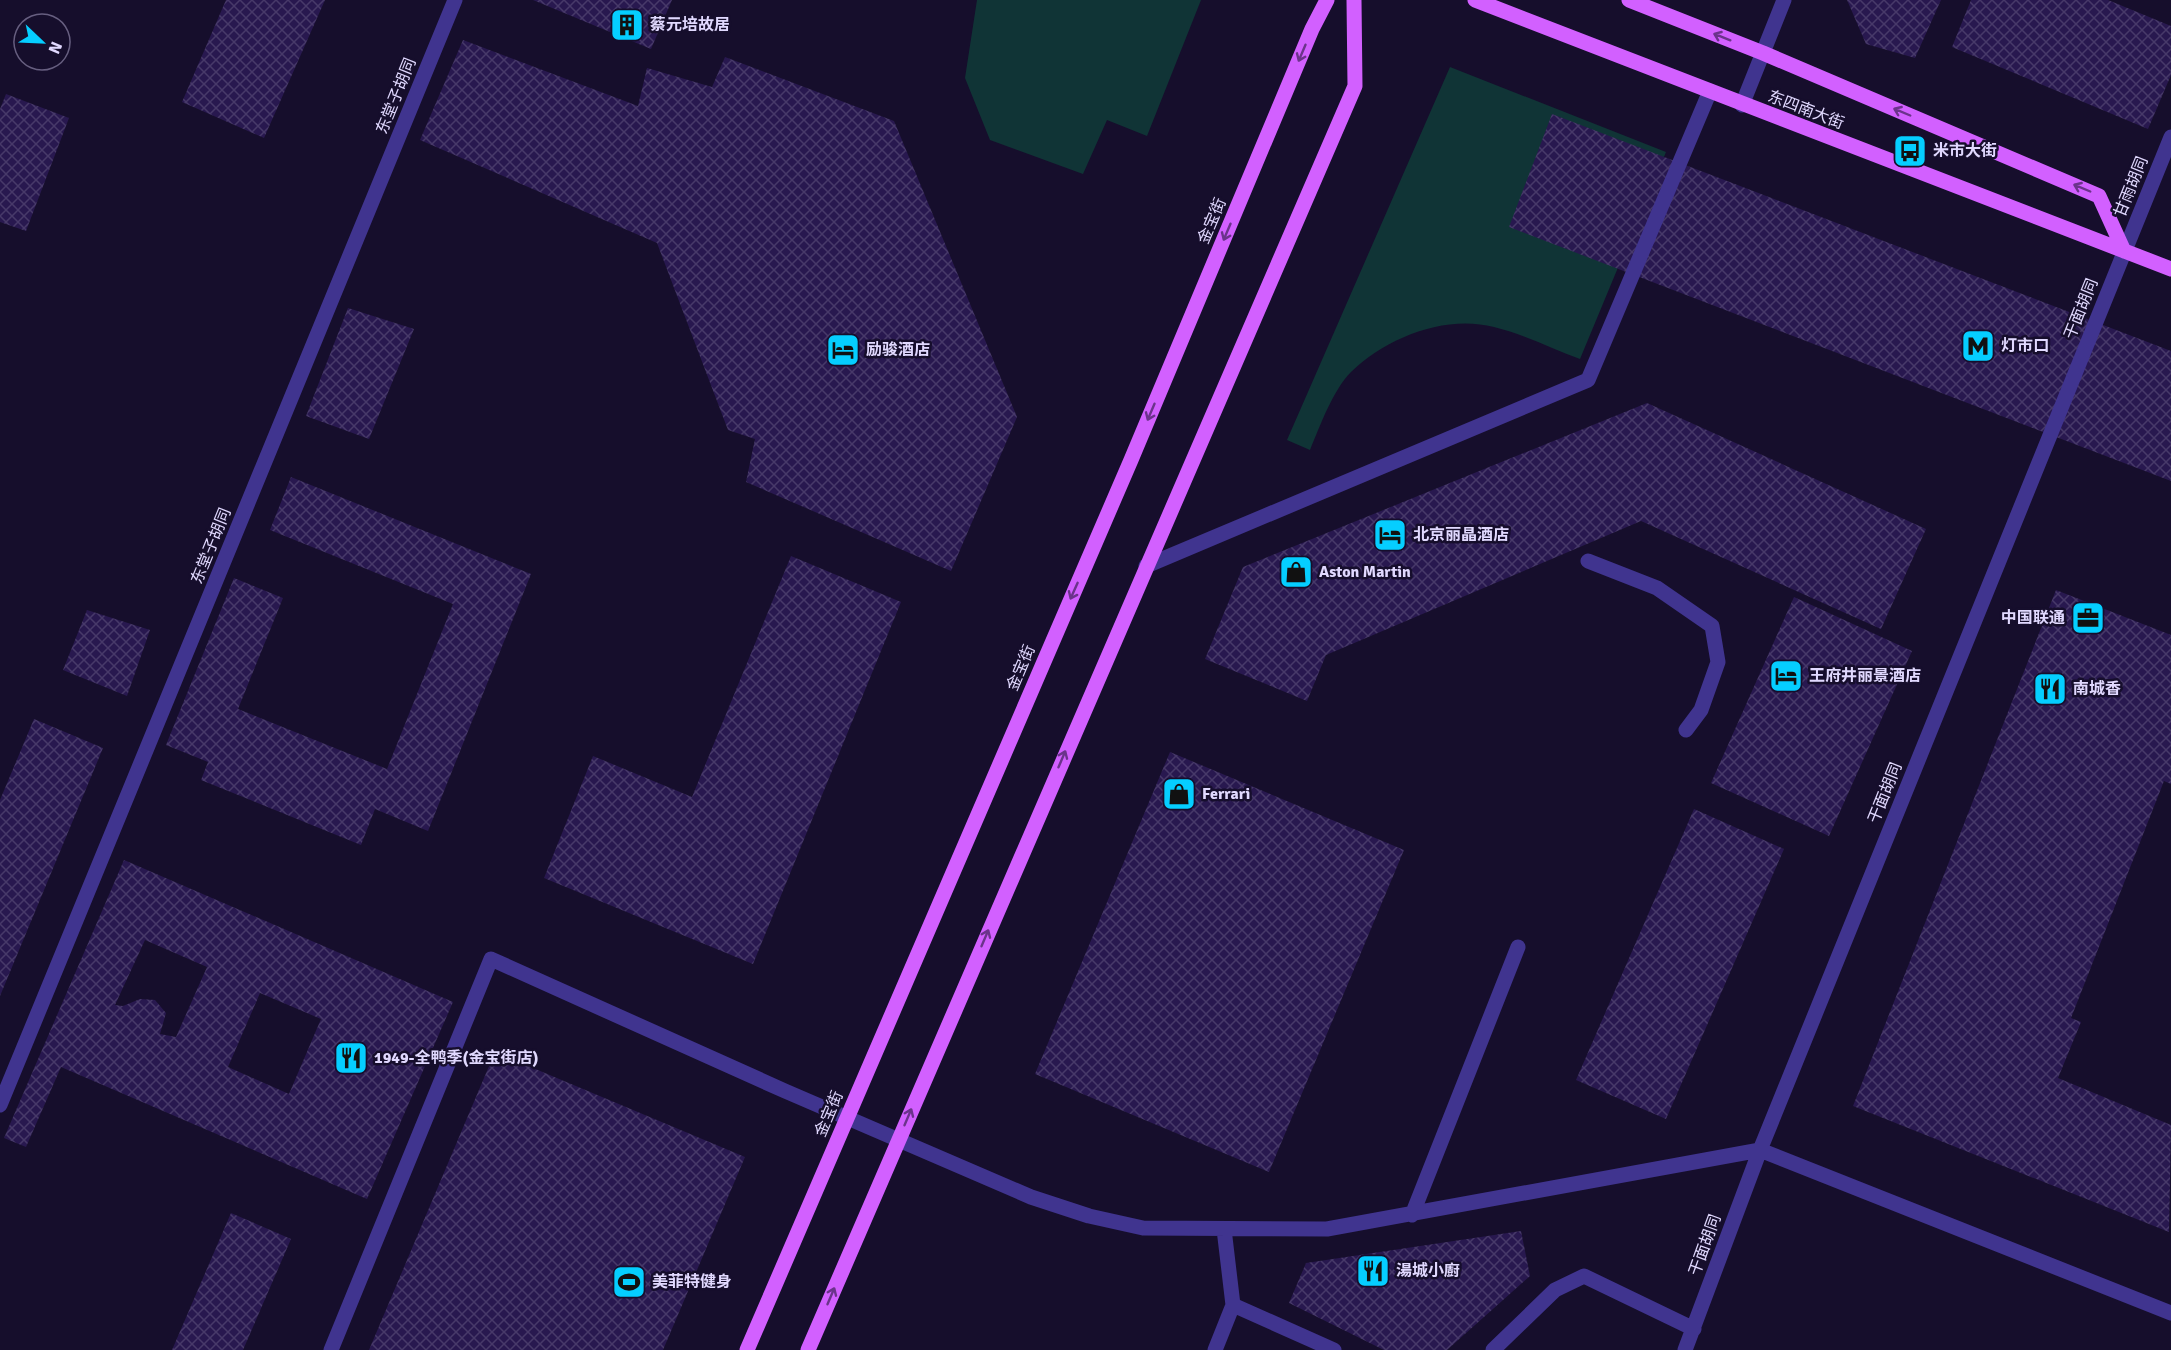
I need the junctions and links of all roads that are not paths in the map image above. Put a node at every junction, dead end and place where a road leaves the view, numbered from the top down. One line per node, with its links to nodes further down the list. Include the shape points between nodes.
1 (455, 0): 17 (street, 东堂子胡同)
2 (1327, 0): 18 (main road, 金宝街, one-way to 18)
3 (1354, 0): 14 (main road, via 1355,86)
4 (1475, 0): 8 (main road, 东四南大街)
5 (1629, 0): 7 (main road, one-way to 5)
6 (1784, 0): 7 (street)
7 (1763, 53): 9 (street); 11 (main road, one-way to 7, via 2099,196)
8 (1710, 91): 9 (main road, 东四南大街); 14 (street, via 1588,380)
9 (1742, 105): 11 (main road, 东四南大街)
10 (2171, 137): 11 (street, 甘雨胡同)
11 (2124, 251): 12 (main road, 东四南大街); 20 (street, 干面胡同)
12 (2171, 269)
13 (1588, 561): 15 (street, via 1657,588 1712,626 1718,662 1701,710)
14 (1146, 566): 19 (main road, one-way to 14)
15 (1686, 730)
16 (1518, 947): 21 (street)
17 (0, 1105)
18 (847, 1117): 19 (street); 26 (street, via 491,958); 27 (main road, 金宝街)
19 (898, 1140): 22 (street, via 1031,1197 1089,1216 1143,1228); 28 (main road, one-way to 19)
20 (1760, 1150): 21 (street); 24 (street); 25 (street, 干面胡同)
21 (1412, 1215): 22 (street, via 1327,1229)
22 (1224, 1229): 23 (street)
23 (1233, 1305): 29 (street); 30 (street)
24 (2171, 1313)
25 (1694, 1329): 31 (street, via 1584,1276 1555,1290); 32 (street, 干面胡同)
26 (331, 1350)
27 (747, 1350)
28 (808, 1350)
29 (1215, 1350)
30 (1334, 1350)
31 (1493, 1350)
32 (1685, 1350)

